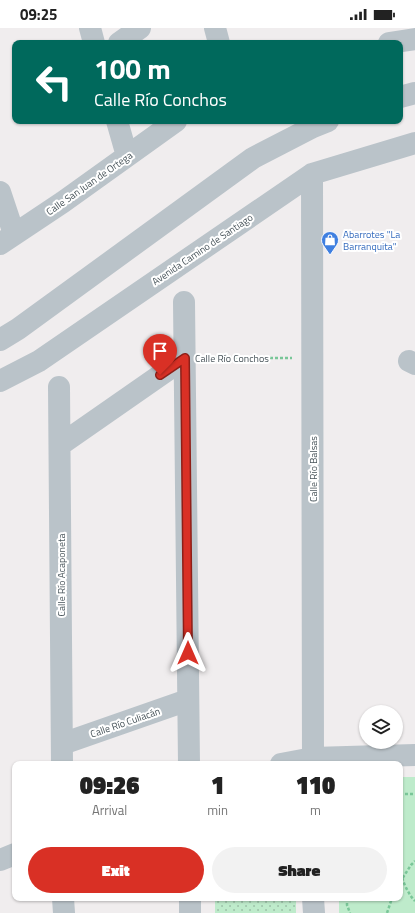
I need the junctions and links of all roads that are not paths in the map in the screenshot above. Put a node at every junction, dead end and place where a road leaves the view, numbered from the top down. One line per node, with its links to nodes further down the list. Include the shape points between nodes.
1 (90, 28): 5 (street)
2 (140, 28): 6 (street)
3 (215, 28): 7 (street)
4 (415, 39): 8 (street)
5 (93, 40)
6 (123, 40)
7 (218, 40)
8 (403, 41)
9 (415, 93): 10 (street)
10 (403, 96)
11 (118, 124): 15 (street)
12 (172, 124): 15 (street, Calle San Juan de Ortega)
13 (320, 124): 20 (street, via 253,158)
14 (415, 143): 16 (street, Avenida Camino de Santiago)
15 (127, 156): 18 (street, Calle San Juan de Ortega)
16 (312, 174): 22 (street, Avenida Camino de Santiago, via 39,361); 29 (street, Calle Río Balsas)
17 (0, 192): 18 (street)
18 (7, 239)
19 (184, 302): 21 (street)
20 (0, 340)
21 (185, 358): 24 (street, Calle Río Conchos); 25 (street)
22 (0, 381)
23 (59, 387): 24 (street, Calle Río Acaponeta)
24 (60, 445): 26 (street, Calle Río Acaponeta)
25 (188, 700): 26 (street, Calle Río Culiacán); 28 (street)
26 (62, 754)
27 (415, 755): 29 (street)
28 (189, 761)
29 (313, 761)
30 (12, 855): 31 (street)
31 (0, 860)
32 (63, 901): 35 (street)
33 (190, 901): 36 (street)
34 (314, 901): 37 (street)
35 (64, 913)
36 (190, 913)
37 (314, 913)

